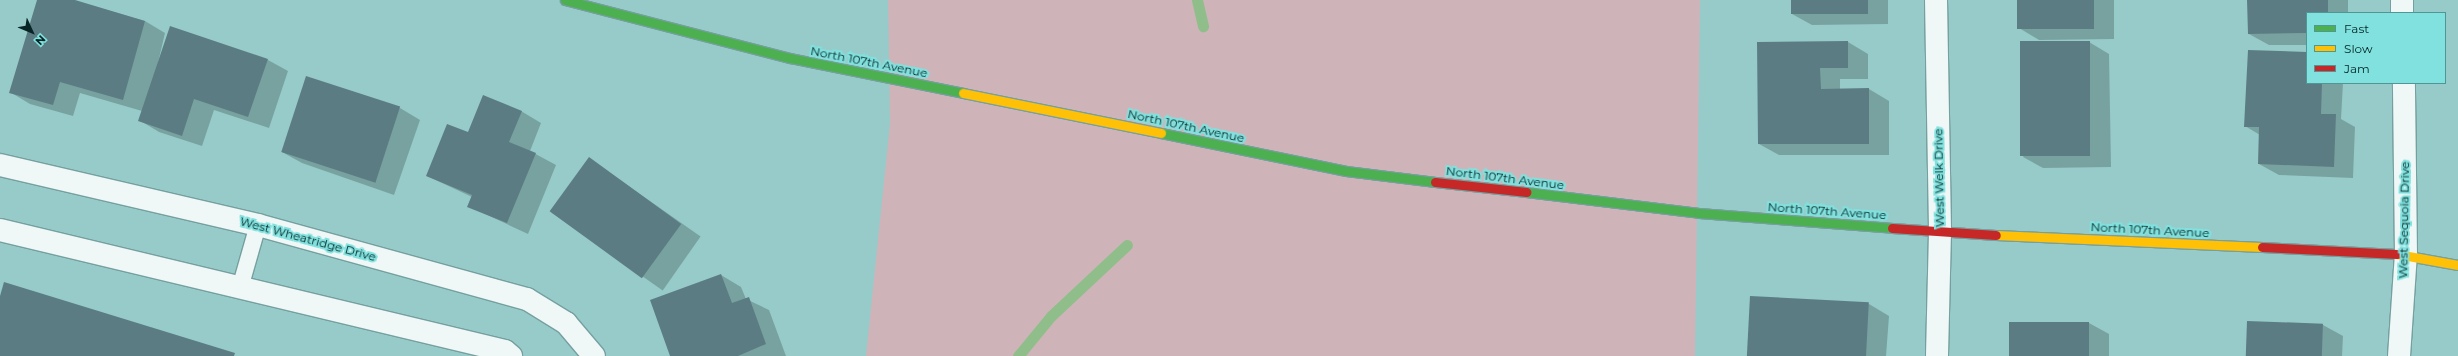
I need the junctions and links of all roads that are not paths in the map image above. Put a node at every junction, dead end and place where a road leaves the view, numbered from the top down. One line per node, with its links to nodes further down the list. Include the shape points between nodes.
1 (565, 0): 9 (street, North 107th Avenue, via 790,58 1346,171 1698,213)
2 (1936, 0): 9 (street, West Welk Drive)
3 (2402, 0): 4 (street)
4 (2402, 12)
5 (2404, 84): 10 (street, West Sequoia Drive)
6 (0, 165): 7 (street, West Wheatridge Drive)
7 (258, 225): 12 (lane); 14 (street, West Wheatridge Drive, via 527,299 566,323)
8 (0, 230): 12 (street)
9 (1940, 232): 10 (street, North 107th Avenue); 15 (street, West Welk Drive)
10 (2406, 254): 11 (street, North 107th Avenue); 16 (street, West Sequoia Drive)
11 (2458, 265)
12 (240, 288): 13 (street, via 505,352)
13 (511, 356)
14 (592, 356)
15 (1937, 356)
16 (2399, 356)

